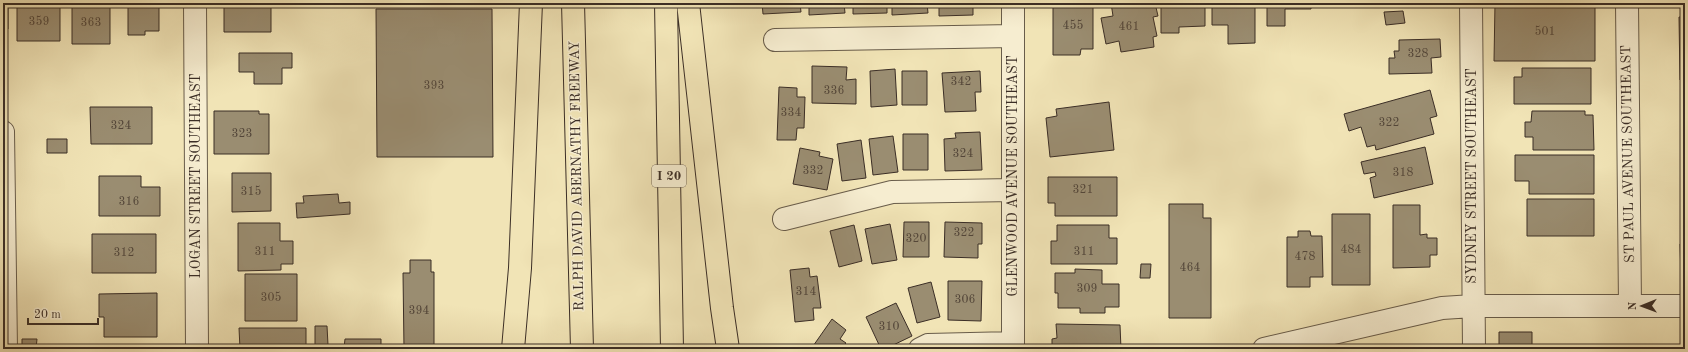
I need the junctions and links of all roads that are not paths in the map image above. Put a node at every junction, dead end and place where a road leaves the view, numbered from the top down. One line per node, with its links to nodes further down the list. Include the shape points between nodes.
1 (195, 3): 19 (street, LOGAN STREET SOUTHEAST)
2 (531, 3): 20 (highway, via 520,268)
3 (573, 3): 21 (highway, RALPH DAVID ABERNATHY FREEWAY)
4 (666, 3): 22 (highway, I 20)
5 (688, 3): 23 (highway)
6 (1013, 3): 9 (street, GLENWOOD AVENUE SOUTHEAST)
7 (1471, 3): 14 (street, SYDNEY STREET SOUTHEAST)
8 (1627, 3): 15 (street, ST PAUL AVENUE SOUTHEAST)
9 (1013, 36): 10 (street); 12 (street, GLENWOOD AVENUE SOUTHEAST)
10 (775, 40)
11 (6, 133): 18 (street)
12 (1013, 190): 13 (street, via 892,192); 17 (street, GLENWOOD AVENUE SOUTHEAST)
13 (784, 219)
14 (1473, 306): 15 (street); 25 (street, via 1442,308); 26 (street, SYDNEY STREET SOUTHEAST)
15 (1630, 306): 16 (street)
16 (1685, 306)
17 (1013, 346): 24 (street, via 928,345)
18 (6, 349)
19 (198, 349)
20 (513, 349)
21 (581, 349)
22 (672, 349)
23 (728, 349)
24 (920, 349)
25 (1264, 349)
26 (1474, 349)

